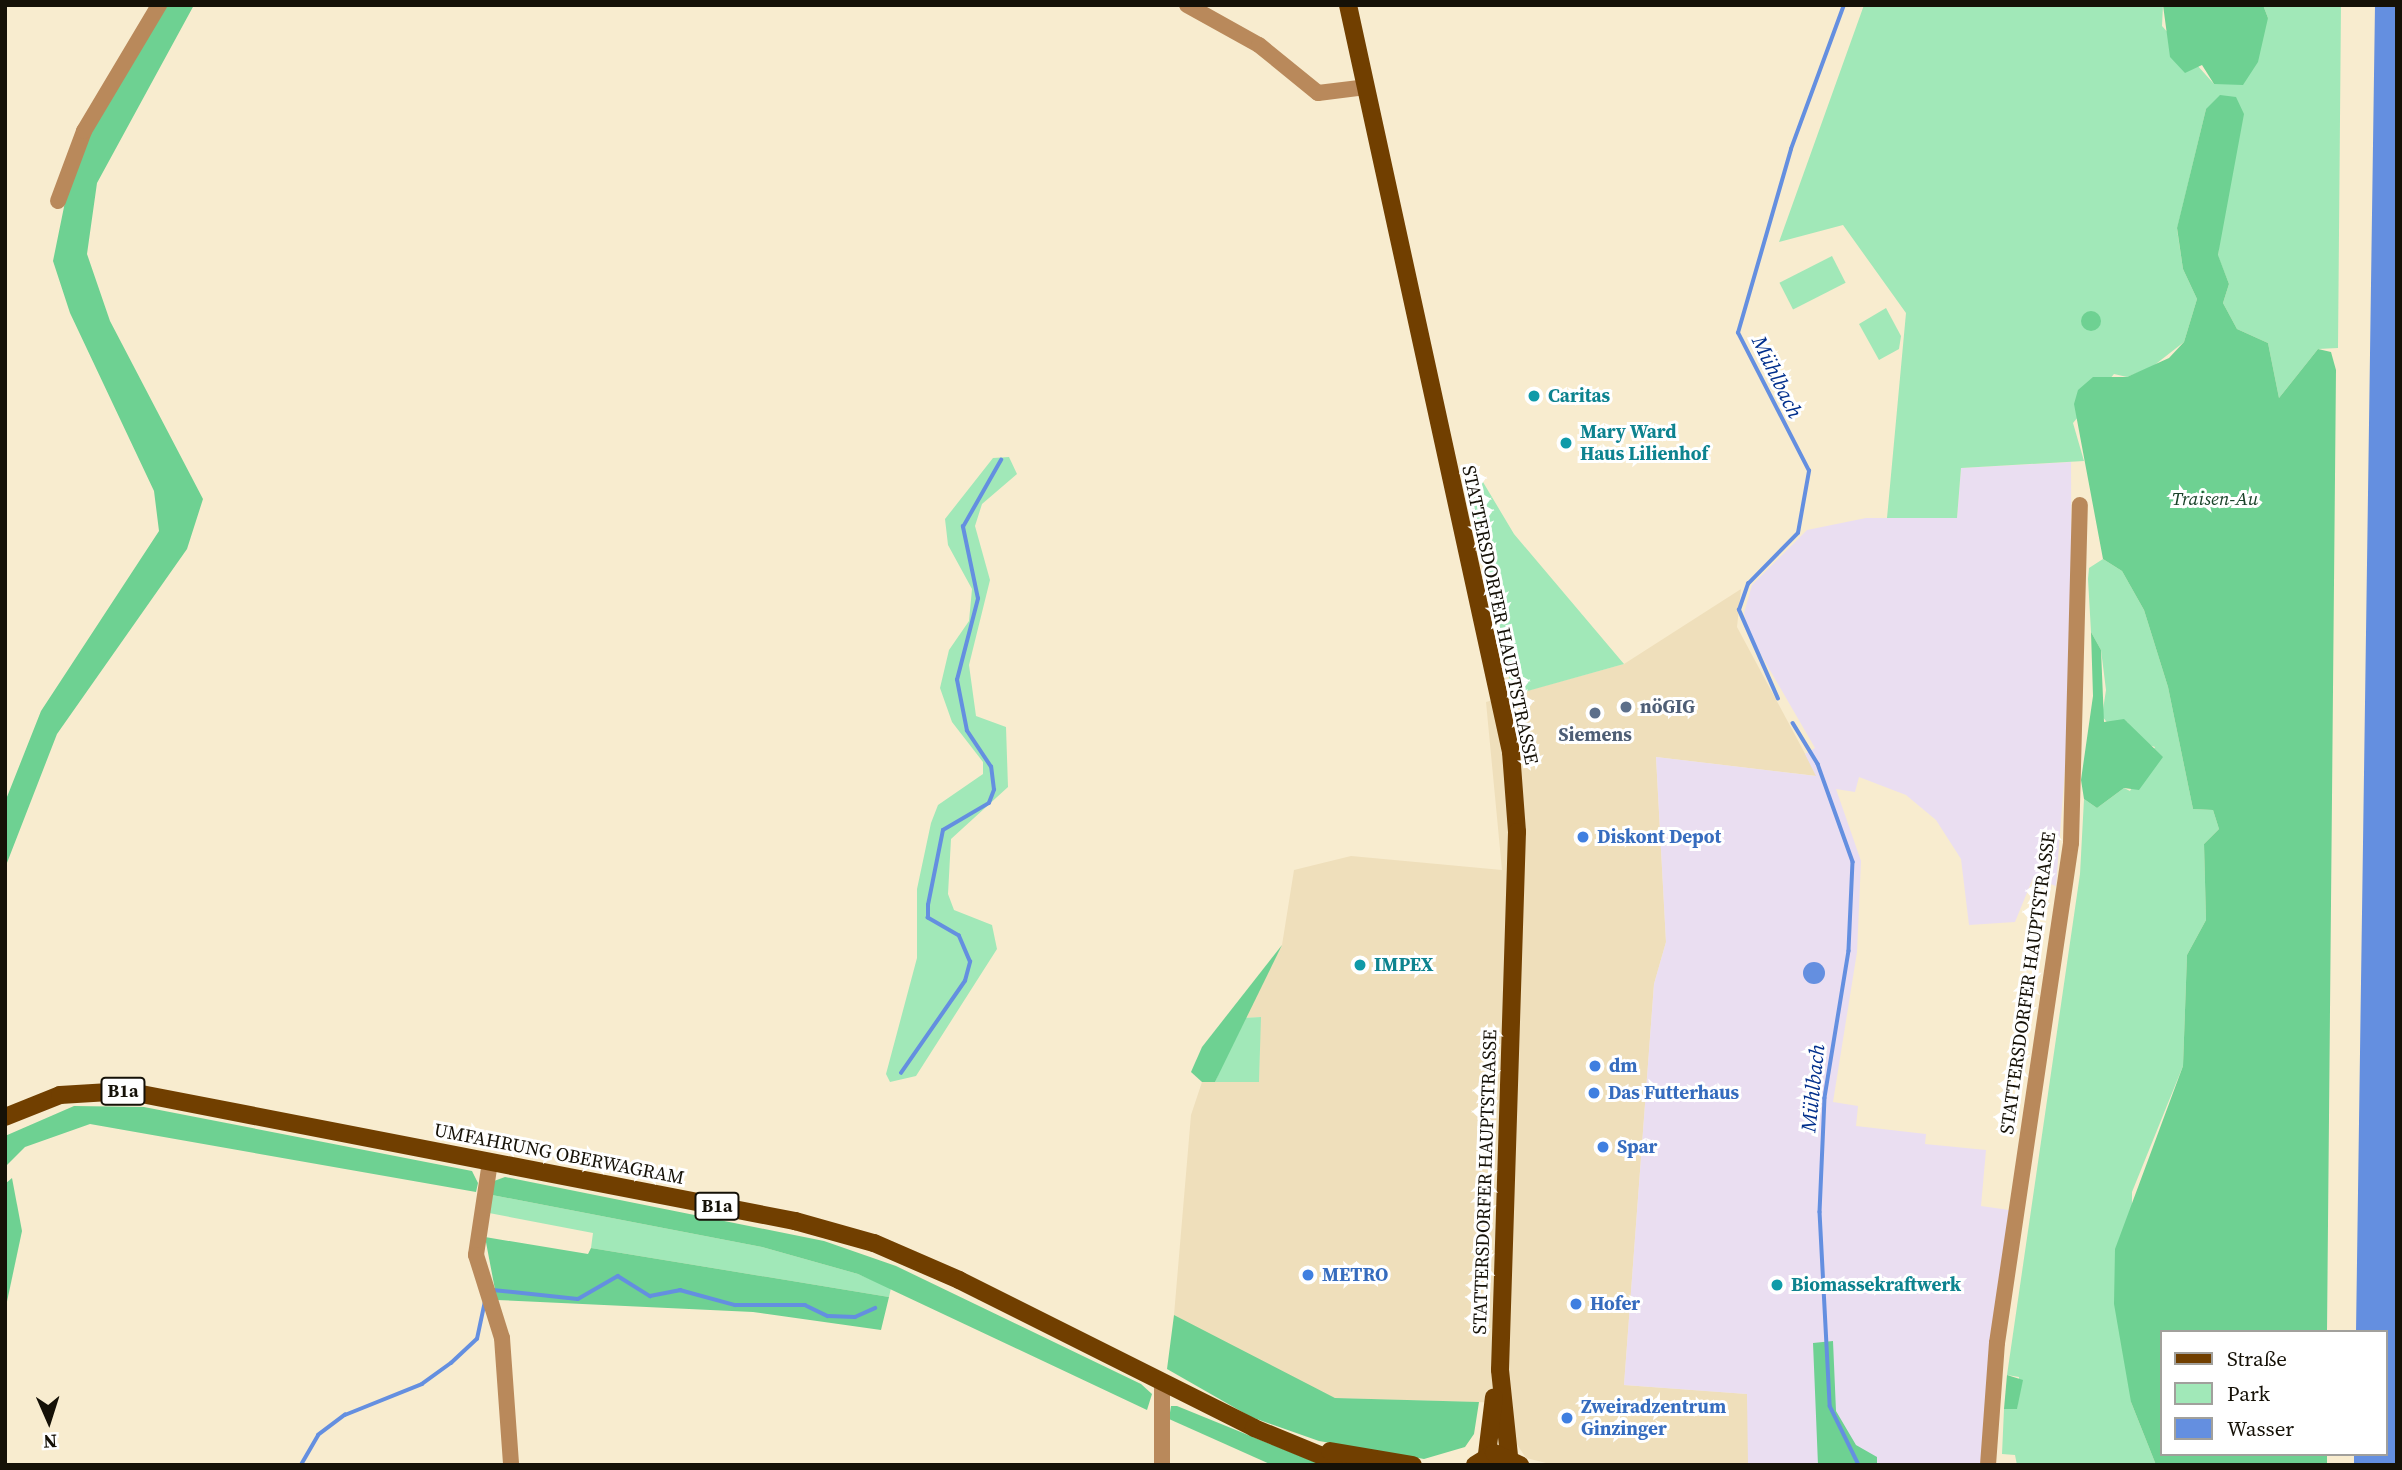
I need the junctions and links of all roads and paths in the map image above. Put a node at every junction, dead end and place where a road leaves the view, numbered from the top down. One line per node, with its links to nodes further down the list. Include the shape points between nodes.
1 (159, 5): 5 (street, via 84,131)
2 (1186, 5): 4 (street, via 1259,45 1318,93)
3 (1348, 5): 4 (main road, STATTERSDORFER HAUPTSTRASSE)
4 (1366, 87): 9 (main road, STATTERSDORFER HAUPTSTRASSE, via 1511,752 1517,832)
5 (58, 201)
6 (2080, 505): 17 (street, STATTERSDORFER HAUPTSTRASSE, via 2071,843 1997,1343)
7 (5, 1117): 8 (main road, UMFAHRUNG OBERWAGRAM / B1a, via 60,1095 126,1091)
8 (490, 1162): 10 (main road, UMFAHRUNG OBERWAGRAM / B1a, via 795,1221 874,1243); 14 (street, via 476,1242 505,1357)
9 (1500, 1370): 12 (main road, STATTERSDORFER HAUPTSTRASSE); 13 (main road, STATTERSDORFER HAUPTSTRASSE)
10 (1161, 1382): 11 (main road, B1a); 15 (street)
11 (1341, 1460): 16 (main road, B1a)
12 (1476, 1462): 13 (main road)
13 (1518, 1462)
14 (511, 1465)
15 (1163, 1465)
16 (1413, 1465)
17 (1988, 1465)

